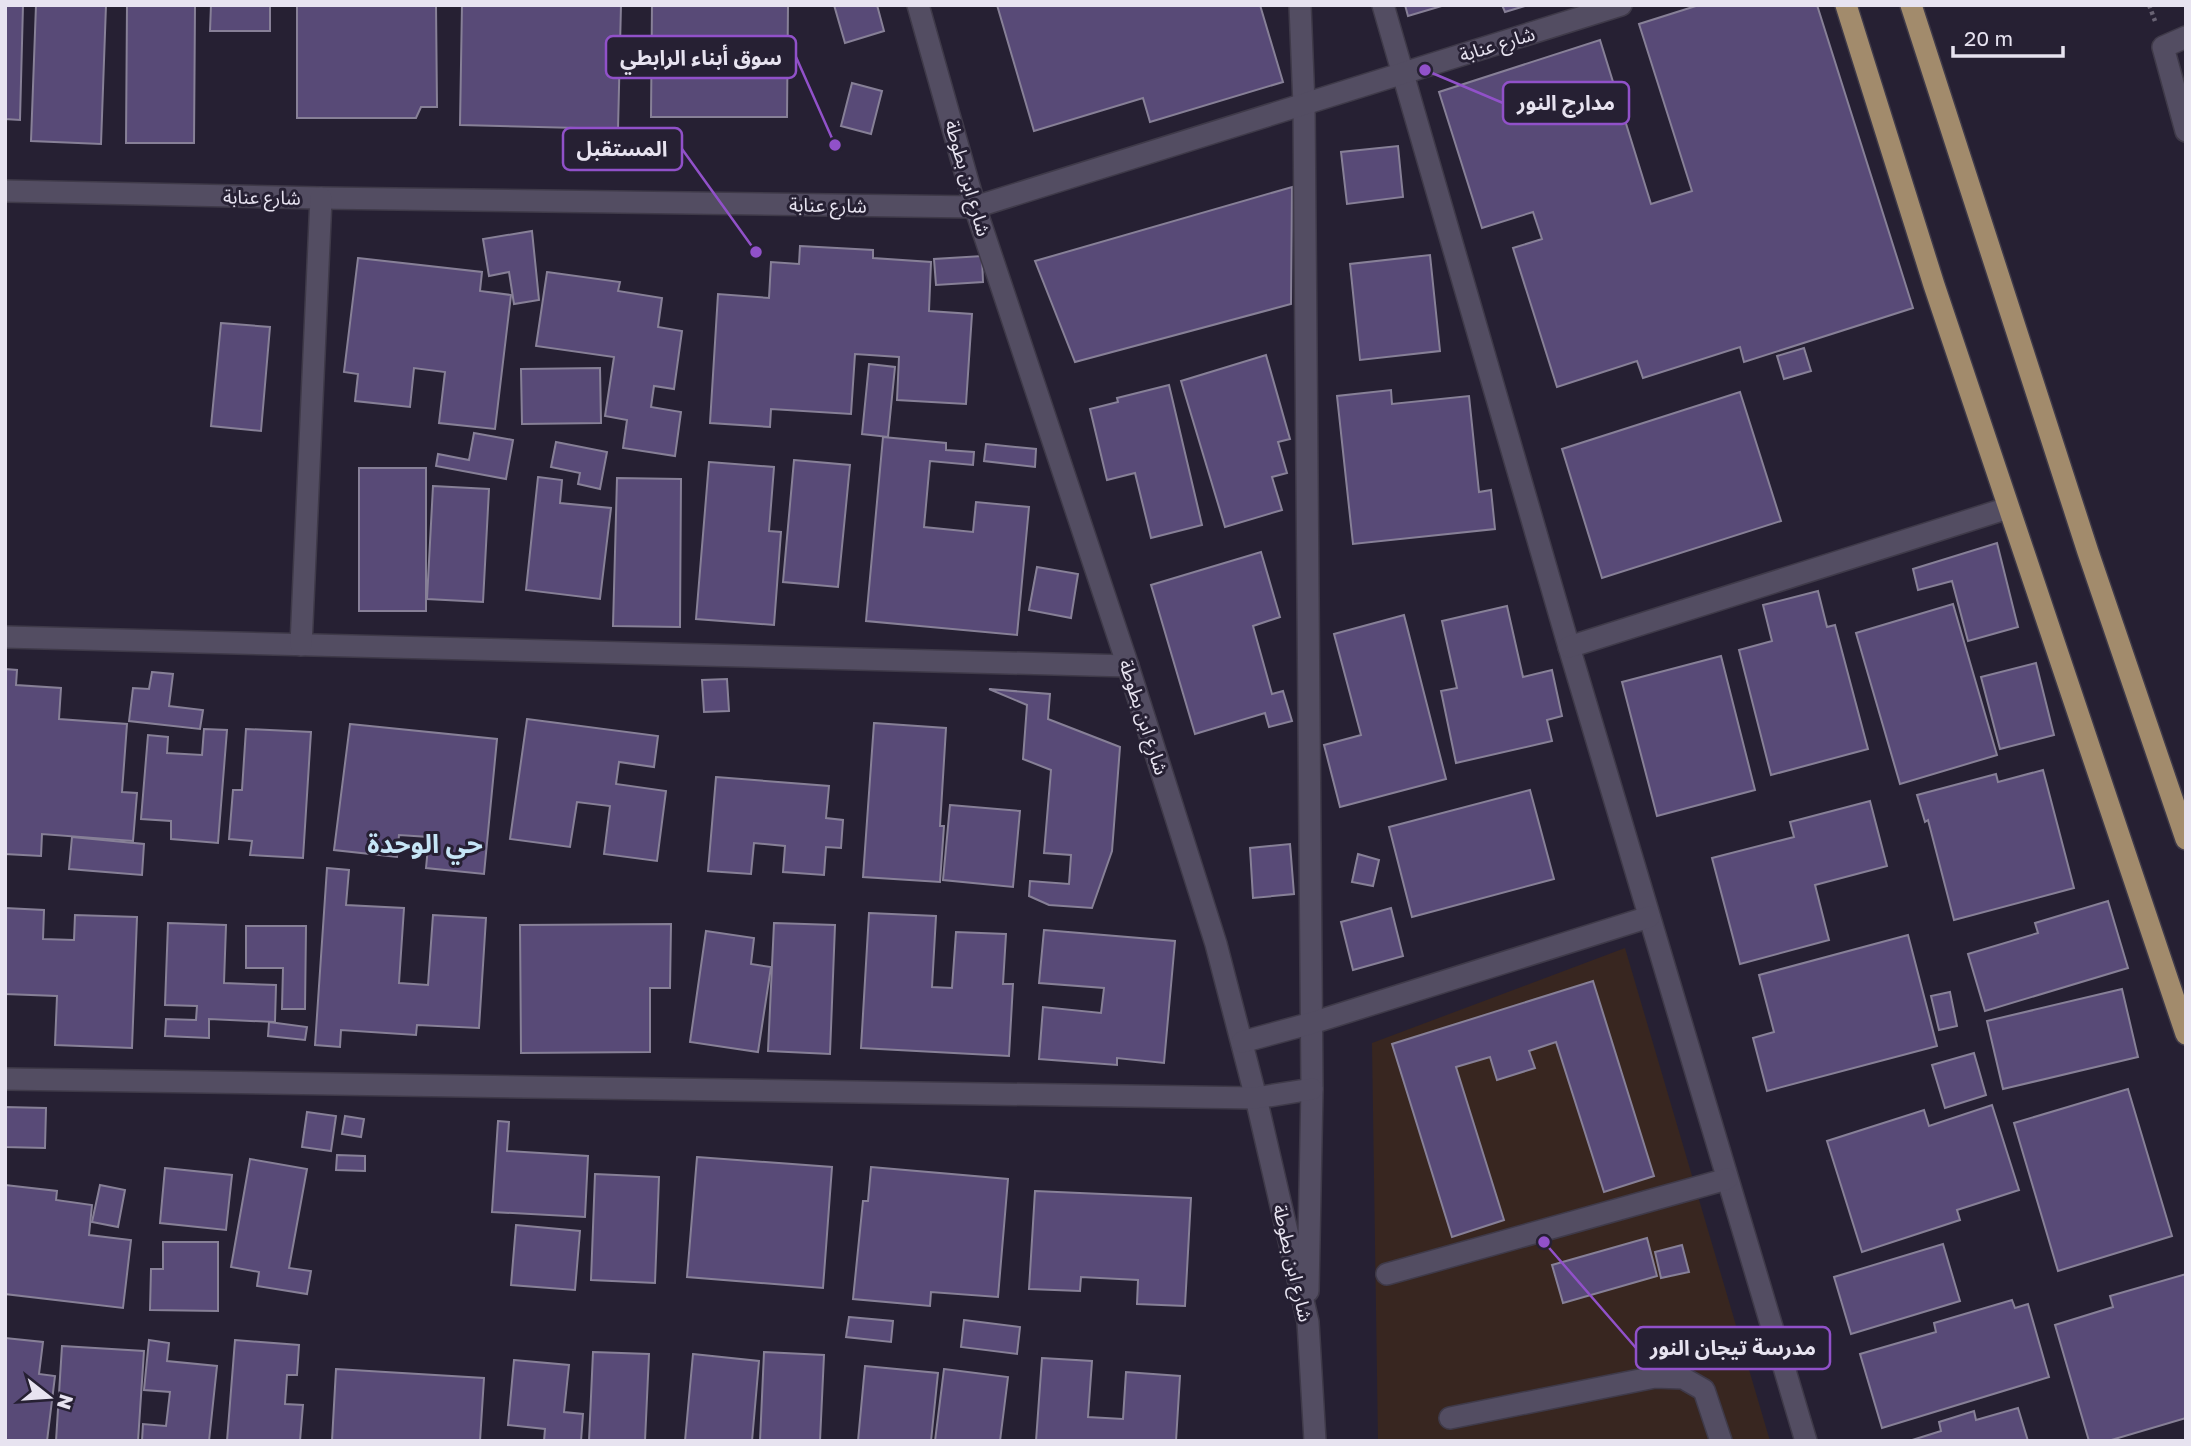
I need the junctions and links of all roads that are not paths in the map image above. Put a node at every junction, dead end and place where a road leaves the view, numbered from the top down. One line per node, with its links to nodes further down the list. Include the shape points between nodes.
1 (918, 5): 13 (street, شارع ابن بطوطة)
2 (1300, 5): 9 (street)
3 (1383, 5): 8 (street)
4 (1621, 5): 8 (street, شارع عنابة)
5 (1846, 5): 14 (main road)
6 (1911, 5): 19 (main road)
7 (2186, 37): 10 (street, via 2163,47)
8 (1401, 74): 9 (street, شارع عنابة); 17 (street)
9 (1304, 105): 13 (street, شارع عنابة); 21 (street)
10 (2186, 131)
11 (5, 191): 12 (street, شارع عنابة)
12 (321, 198): 13 (street, شارع عنابة); 16 (street)
13 (975, 206): 18 (street, شارع ابن بطوطة)
14 (2008, 508): 17 (street); 22 (main road)
15 (5, 637): 16 (street)
16 (300, 645): 18 (street)
17 (1569, 647): 20 (street)
18 (1128, 666): 23 (street, شارع ابن بطوطة, via 1216,944)
19 (2186, 839)
20 (1649, 917): 21 (street); 27 (street)
21 (1312, 1023): 23 (street); 25 (street)
22 (2186, 1034)
23 (1241, 1042): 26 (street, شارع ابن بطوطة)
24 (5, 1079): 26 (street)
25 (1312, 1089): 26 (street); 29 (street)
26 (1256, 1098): 29 (street, شارع ابن بطوطة)
27 (1727, 1179): 28 (street); 33 (street)
28 (1387, 1274)
29 (1308, 1322): 31 (street, شارع ابن بطوطة)
30 (1450, 1418): 32 (street, via 1655,1377 1683,1378 1704,1390)
31 (1315, 1441)
32 (1721, 1441)
33 (1806, 1441)

